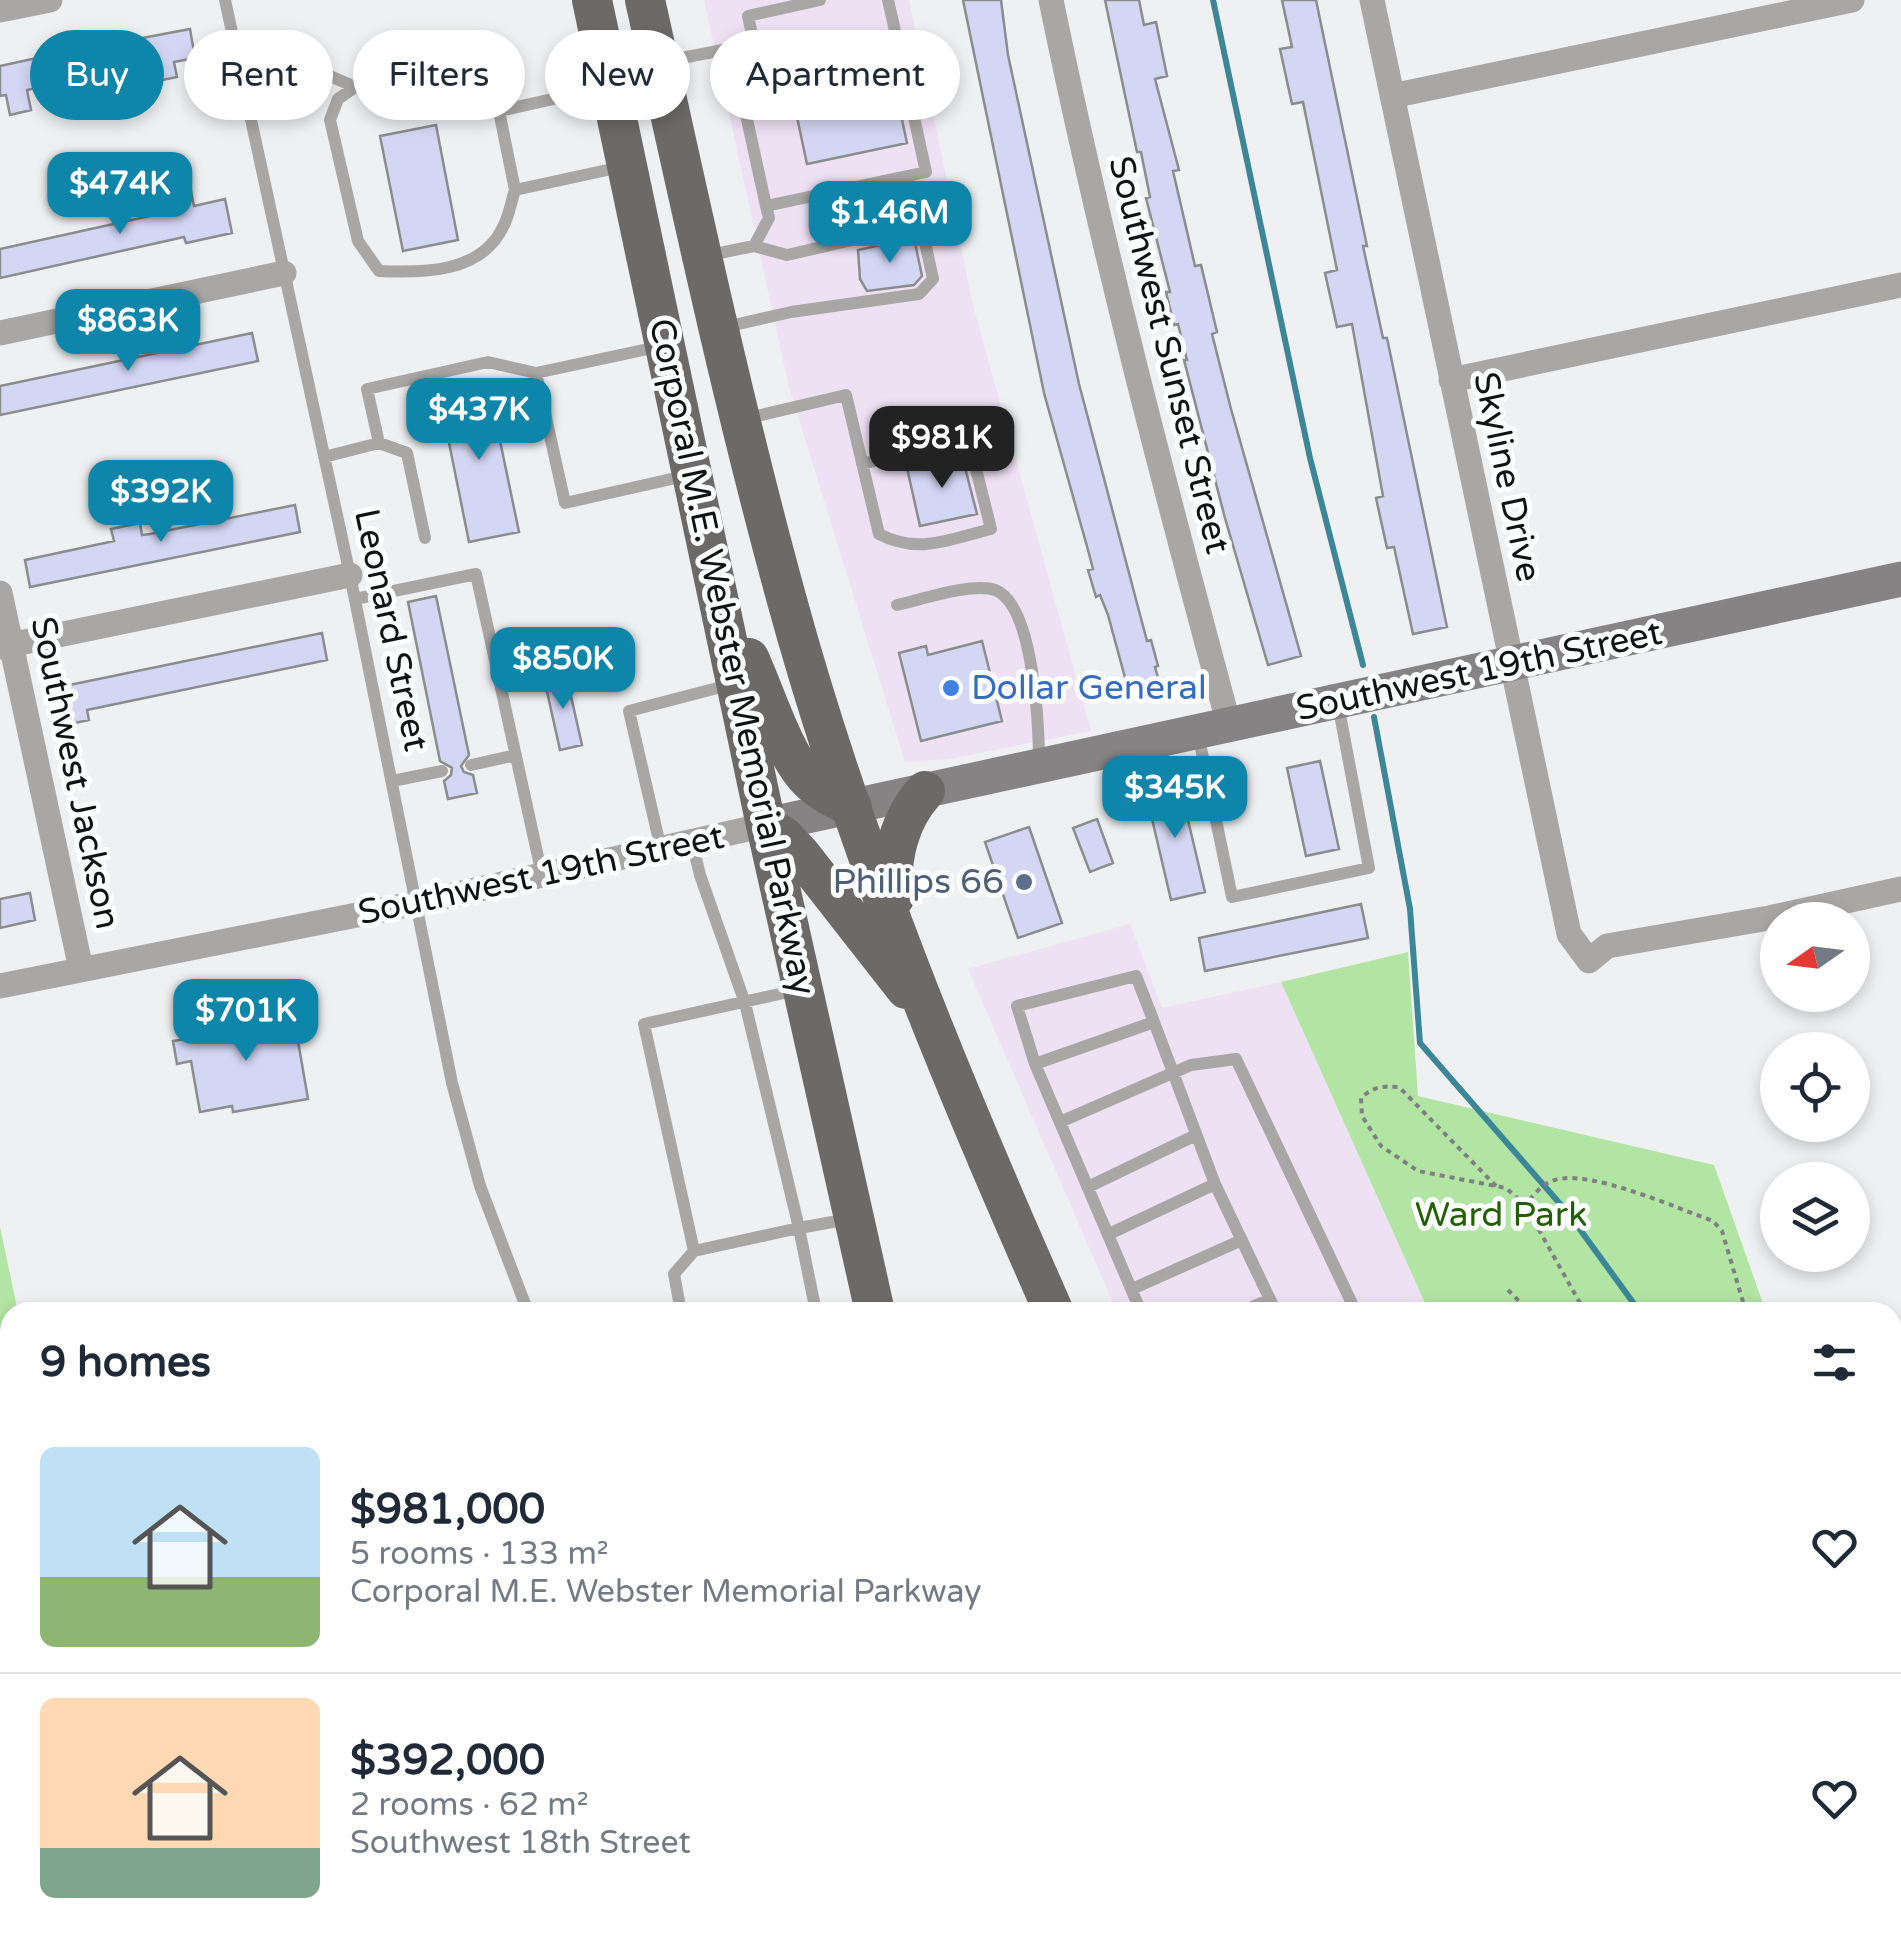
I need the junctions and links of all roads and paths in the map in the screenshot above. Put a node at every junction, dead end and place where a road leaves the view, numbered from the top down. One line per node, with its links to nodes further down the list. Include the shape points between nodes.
1 (50, 0): 11 (street)
2 (225, 0): 13 (lane, Leonard Street)
3 (592, 0): 14 (main road, Corporal M.E. Webster Memorial Parkway)
4 (645, 0): 15 (main road, Corporal M.E. Webster Memorial Parkway)
5 (744, 0): 12 (lane)
6 (820, 0): 12 (lane)
7 (888, 0): 17 (lane)
8 (1050, 0): 53 (street, Southwest Sunset Street)
9 (1372, 0): 19 (street, Skyline Drive)
10 (1852, 0): 19 (street)
11 (0, 10)
12 (748, 16): 16 (lane)
13 (231, 30)
14 (598, 30)
15 (651, 30)
16 (751, 30)
17 (895, 30)
18 (353, 89): 27 (lane, via 338,99 330,120 358,241 379,271 414,273 476,261 502,229)
19 (1392, 96): 37 (street, Skyline Drive)
20 (251, 120): 31 (lane, Leonard Street)
21 (501, 120): 27 (lane)
22 (617, 120): 26 (main road, Corporal M.E. Webster Memorial Parkway)
23 (671, 120): 30 (main road, Corporal M.E. Webster Memorial Parkway)
24 (748, 120): 28 (lane)
25 (915, 120): 28 (lane, via 926,172)
26 (627, 166): 27 (lane); 35 (main road, Corporal M.E. Webster Memorial Parkway)
27 (515, 190)
28 (766, 206): 29 (lane, via 769,218)
29 (754, 246): 30 (lane); 33 (lane, via 787,256 922,224 932,279 919,294)
30 (702, 257): 33 (main road, Corporal M.E. Webster Memorial Parkway)
31 (284, 273): 34 (street); 40 (lane, Leonard Street)
32 (1901, 285): 37 (street)
33 (719, 329): 38 (main road, Corporal M.E. Webster Memorial Parkway)
34 (0, 334)
35 (665, 346): 36 (lane); 42 (main road, Corporal M.E. Webster Memorial Parkway)
36 (536, 373): 39 (lane, via 488,362 368,389); 42 (lane, via 564,503)
37 (1451, 380): 50 (street, Skyline Drive)
38 (742, 420): 41 (lane, via 846,395); 60 (main road, Corporal M.E. Webster Memorial Parkway, via 786,598)
39 (379, 443): 40 (lane); 43 (lane, via 407,453)
40 (324, 456): 45 (lane, Leonard Street)
41 (862, 464): 41 (lane, via 879,534 926,546 991,529 968,437)
42 (692, 474): 46 (main road, Corporal M.E. Webster Memorial Parkway)
43 (426, 538)
44 (1901, 579): 50 (street, Southwest 19th Street)
45 (352, 587): 49 (street); 54 (lane, via 476,574); 58 (lane, Leonard Street)
46 (716, 592): 51 (main road, Corporal M.E. Webster Memorial Parkway); 60 (main road, via 796,763 818,788)
47 (0, 593): 49 (street, Southwest Jackson)
48 (897, 605): 56 (lane, via 979,588 997,590 1008,600 1039,706)
49 (6, 646): 68 (street, Southwest Jackson)
50 (1512, 663): 52 (street, Southwest 19th Street); 65 (street, Skyline Drive, via 1569,934 1590,961 1607,946)
51 (736, 683): 61 (main road, Corporal M.E. Webster Memorial Parkway); 63 (lane, via 628,710)
52 (1338, 701): 53 (street, Southwest 19th Street); 53 (lane, via 1370,868 1232,898)
53 (1214, 728): 56 (street, Southwest 19th Street)
54 (516, 755): 55 (lane); 64 (lane)
55 (471, 765)
56 (1039, 766): 59 (street, Southwest 19th Street)
57 (442, 771): 58 (lane)
58 (392, 782): 66 (lane, Leonard Street)
59 (925, 791): 60 (street, Southwest 19th Street); 67 (main road, via 896,842 891,876)
60 (852, 807): 61 (street, Southwest 19th Street); 67 (main road, Corporal M.E. Webster Memorial Parkway)
61 (766, 826): 62 (street, Southwest 19th Street); 70 (main road, Corporal M.E. Webster Memorial Parkway); 72 (main road, via 813,870)
62 (692, 842): 63 (street, Southwest 19th Street); 71 (lane)
63 (661, 849): 64 (street, Southwest 19th Street)
64 (542, 875): 66 (street, Southwest 19th Street)
65 (1901, 888)
66 (416, 903): 68 (street, Southwest 19th Street); 89 (lane, Leonard Street, via 452,1083)
67 (900, 936): 72 (main road, Corporal M.E. Webster Memorial Parkway)
68 (81, 969): 69 (street, Southwest 19th Street)
69 (0, 986)
70 (803, 989): 71 (lane); 82 (main road, Corporal M.E. Webster Memorial Parkway)
71 (745, 1003): 83 (lane); 86 (lane, via 644,1024)
72 (930, 1019): 93 (main road, Corporal M.E. Webster Memorial Parkway)
73 (1154, 1022): 74 (lane); 74 (lane, via 1136,976 1017,1006); 75 (lane)
74 (1035, 1064): 76 (lane)
75 (1173, 1072): 76 (lane); 77 (lane); 96 (lane, via 1236,1059)
76 (1060, 1122): 80 (lane)
77 (1196, 1135): 78 (lane); 80 (lane)
78 (1215, 1184): 84 (lane); 85 (lane)
79 (1496, 1186): 79 (path, via 1418,1170 1381,1146 1362,1116 1361,1098 1370,1089 1400,1087); 81 (path)
80 (1088, 1187): 84 (lane)
81 (1525, 1205): 98 (path); 99 (path, via 1558,1178 1607,1183 1713,1221)
82 (854, 1218): 83 (lane); 92 (main road, Corporal M.E. Webster Memorial Parkway)
83 (799, 1228): 86 (lane); 91 (lane)
84 (1109, 1234): 87 (lane)
85 (1242, 1240): 87 (lane); 95 (lane)
86 (694, 1250): 90 (lane, via 674,1274)
87 (1132, 1289): 94 (lane)
88 (1508, 1290): 97 (path)
89 (524, 1302)
90 (680, 1302)
91 (814, 1302)
92 (873, 1302)
93 (1050, 1302)
94 (1137, 1302)
95 (1271, 1302)
96 (1351, 1302)
97 (1520, 1302)
98 (1579, 1302)
99 (1743, 1302)

